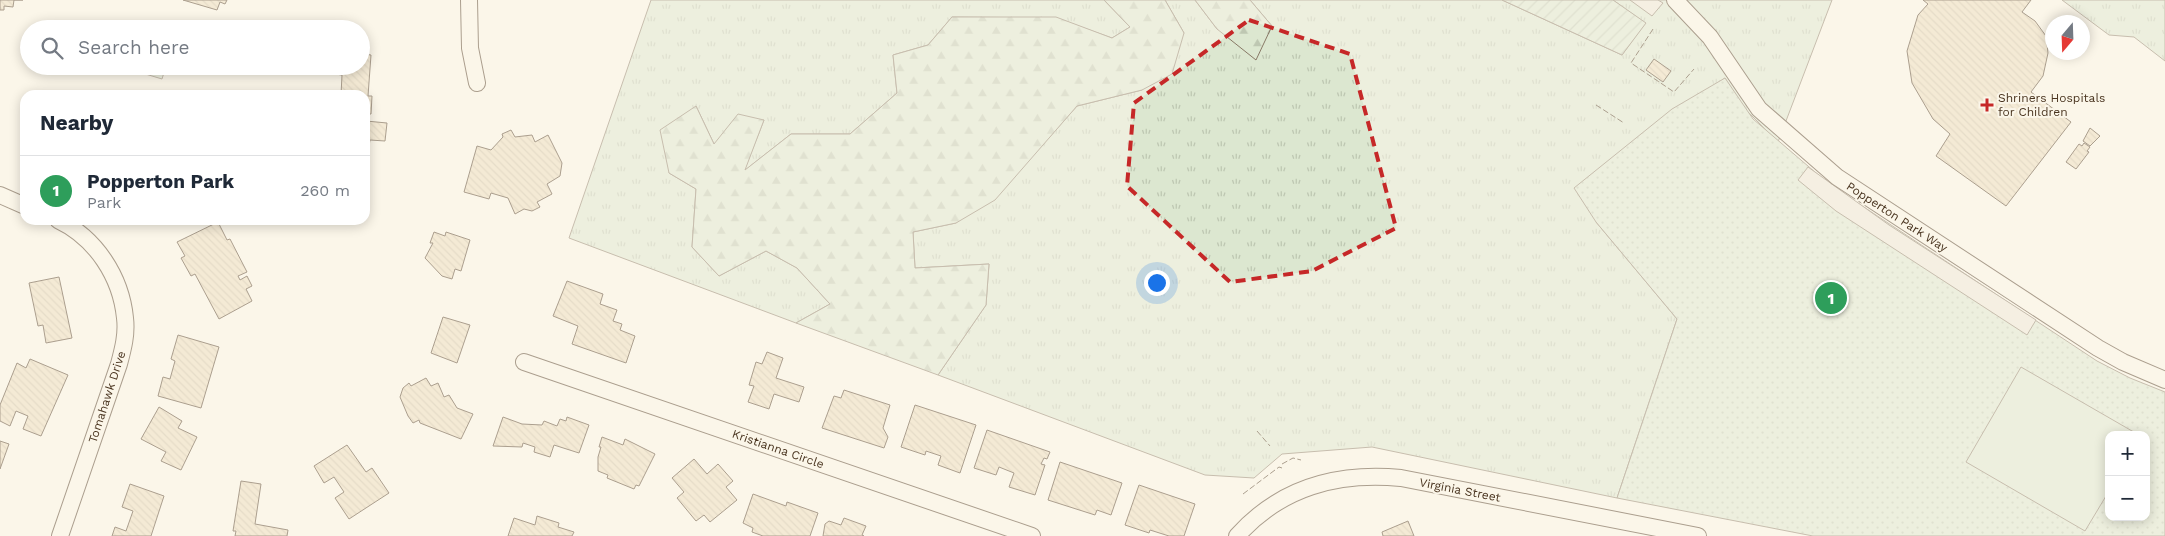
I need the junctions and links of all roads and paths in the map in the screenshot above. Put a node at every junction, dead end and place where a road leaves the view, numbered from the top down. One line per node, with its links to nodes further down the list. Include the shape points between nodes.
1 (469, 0): 3 (street, via 470,48)
2 (1675, 0): 8 (street, Popperton Park Way, via 1710,37 1759,109 1837,177 2098,348)
3 (476, 83)
4 (0, 195): 5 (street)
5 (20, 204)
6 (66, 225): 9 (street, Tomahawk Drive, via 82,235 99,253 122,296 126,320 119,364)
7 (524, 362): 10 (street, Kristianna Circle)
8 (2165, 380)
9 (60, 536)
10 (1032, 536)
11 (1237, 536): 12 (street, Virginia Street, via 1259,515 1299,491 1323,482 1372,476 1402,478)
12 (1698, 536)

